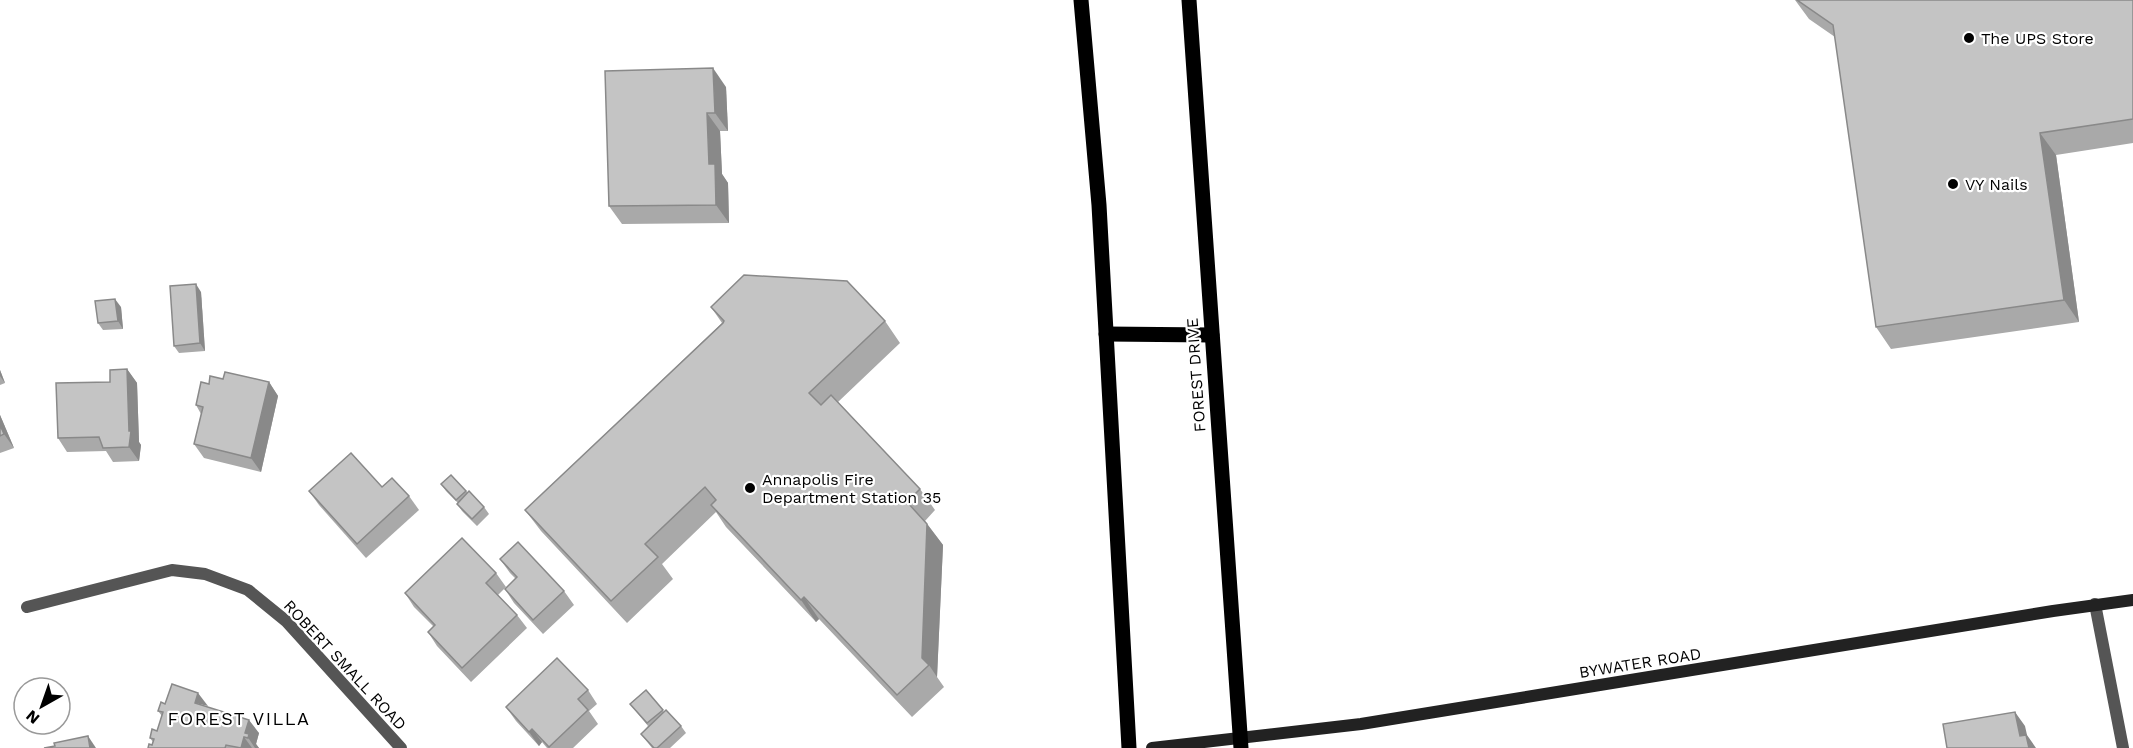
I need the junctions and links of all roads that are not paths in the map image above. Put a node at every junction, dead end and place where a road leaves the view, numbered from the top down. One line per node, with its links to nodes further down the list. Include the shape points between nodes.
1 (1081, 0): 3 (main road)
2 (1189, 0): 4 (main road, FOREST DRIVE)
3 (1106, 334): 4 (main road); 10 (main road)
4 (1212, 335): 8 (main road, FOREST DRIVE)
5 (2133, 600): 6 (street, BYWATER ROAD)
6 (2095, 604): 8 (street, BYWATER ROAD); 12 (street)
7 (27, 607): 9 (street, ROBERT SMALL ROAD, via 172,570 205,574 248,590 286,621)
8 (1240, 744): 11 (street, BYWATER ROAD)
9 (401, 748)
10 (1129, 748)
11 (1152, 748)
12 (2123, 748)

